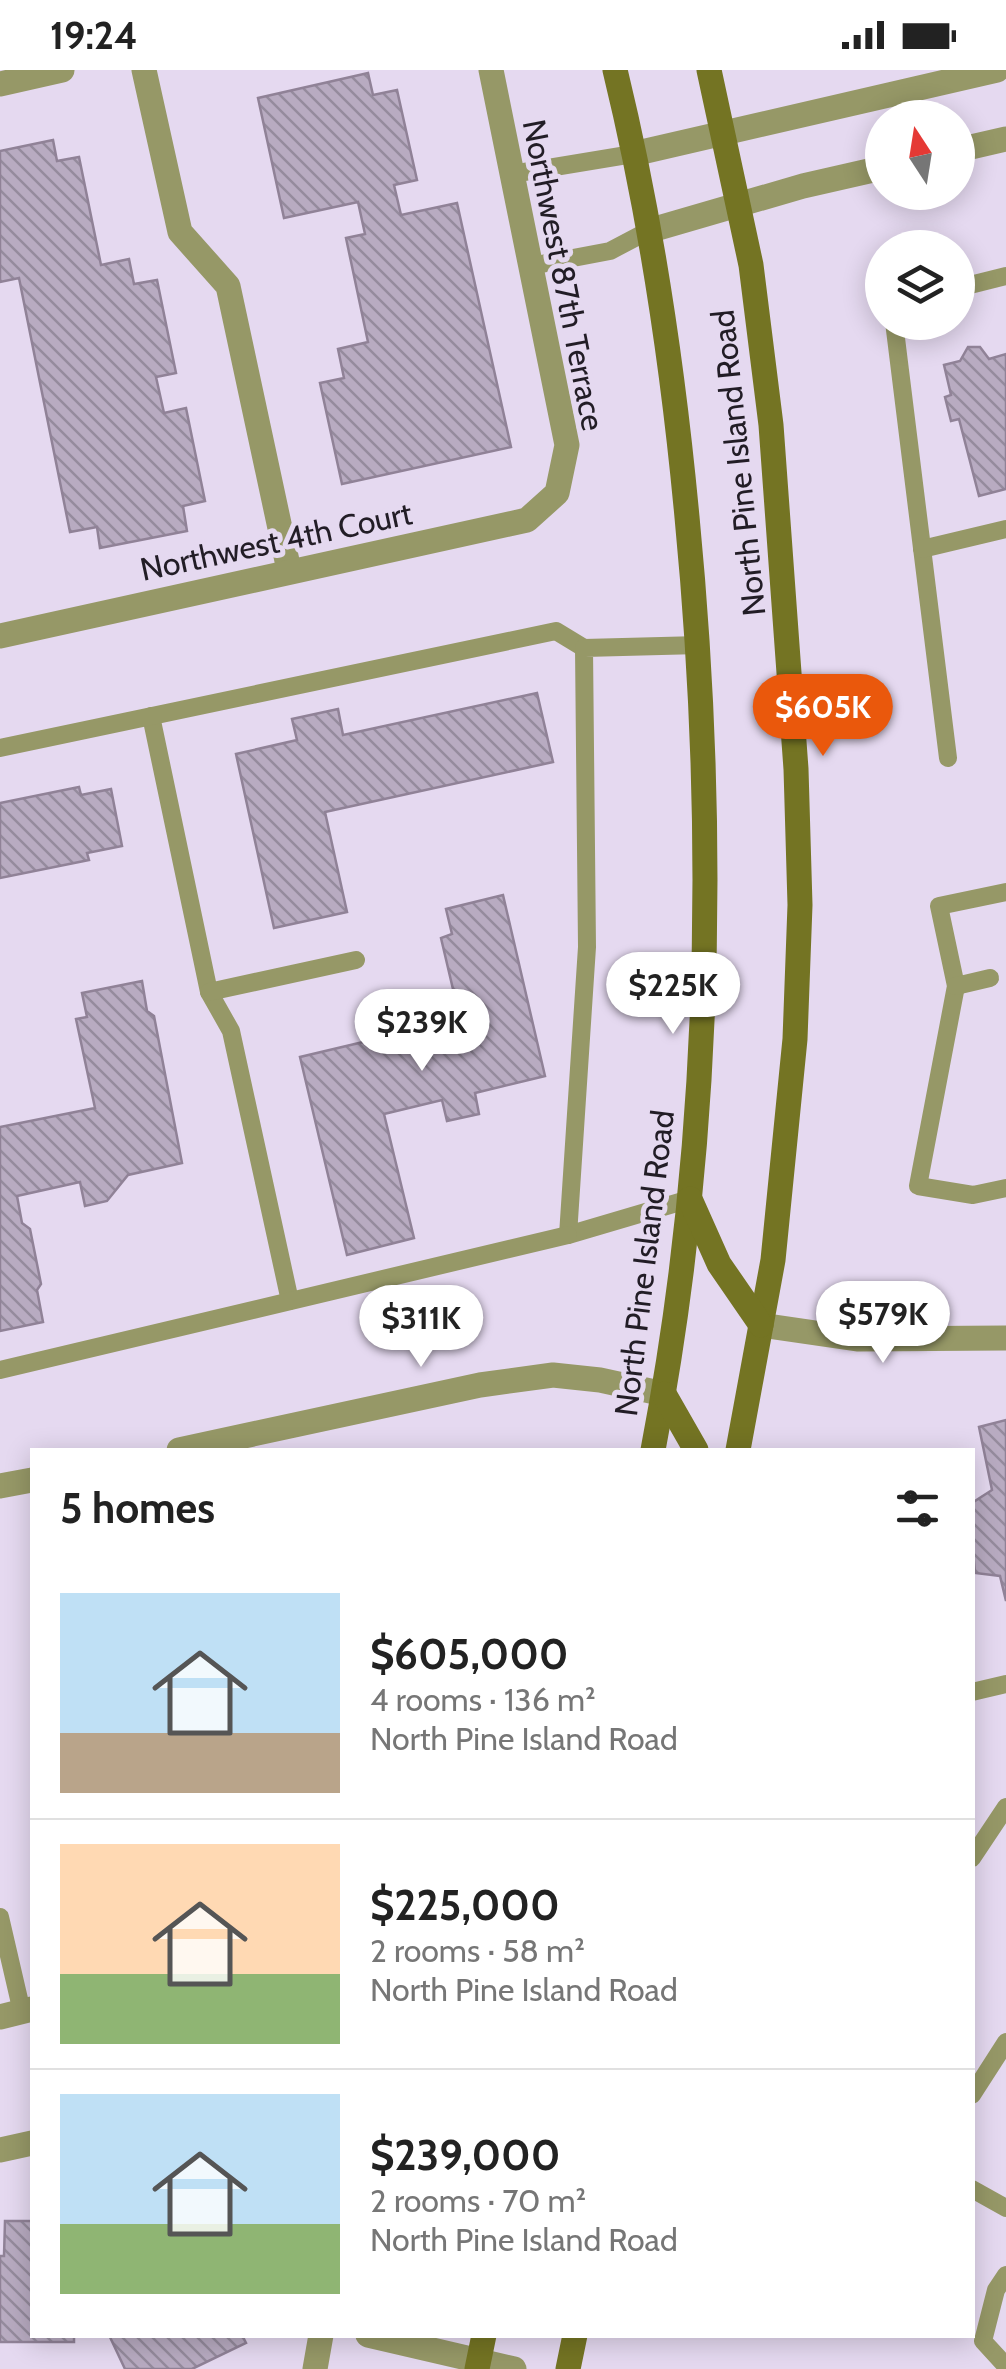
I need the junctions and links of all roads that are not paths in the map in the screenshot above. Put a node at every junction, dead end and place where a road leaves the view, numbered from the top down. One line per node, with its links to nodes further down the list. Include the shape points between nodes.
1 (62, 70): 7 (street)
2 (144, 70): 23 (street, via 180,232 228,286)
3 (491, 70): 13 (street, Northwest 87th Terrace)
4 (616, 70): 11 (main road, North Pine Island Road)
5 (710, 70): 8 (main road, North Pine Island Road)
6 (998, 70): 8 (street)
7 (0, 84)
8 (724, 134): 11 (street); 14 (main road, North Pine Island Road)
9 (1006, 139): 10 (street)
10 (975, 146)
11 (633, 154): 13 (lane); 15 (main road, North Pine Island Road)
12 (865, 172): 14 (street)
13 (512, 174): 16 (street, Northwest 87th Terrace)
14 (738, 205): 15 (street); 39 (main road, North Pine Island Road, via 773,443 800,904 795,1040)
15 (648, 231): 16 (lane, via 610,251); 25 (main road, North Pine Island Road, via 670,358)
16 (531, 266): 20 (street, Northwest 87th Terrace, via 567,445)
17 (1006, 276): 18 (lane)
18 (975, 284)
19 (896, 340): 22 (lane)
20 (556, 493): 23 (street, Northwest 4th Court, via 527,520)
21 (1006, 529): 22 (lane)
22 (922, 548): 29 (lane)
23 (289, 570): 24 (street, Northwest 4th Court)
24 (0, 636)
25 (700, 645): 26 (lane); 36 (main road, North Pine Island Road, via 706,935)
26 (584, 648): 27 (lane, via 556,631); 37 (lane, via 587,947)
27 (151, 716): 28 (lane); 34 (lane)
28 (0, 748)
29 (948, 758)
30 (1006, 892): 33 (lane, via 939,906)
31 (356, 960): 34 (lane)
32 (990, 978): 33 (lane)
33 (956, 986): 35 (lane, via 918,1186 974,1195)
34 (208, 992): 38 (lane, via 231,1031)
35 (1006, 1188)
36 (690, 1200): 37 (lane); 39 (main road, via 719,1264); 42 (main road, North Pine Island Road)
37 (568, 1234): 38 (lane)
38 (290, 1301): 41 (lane)
39 (761, 1326): 40 (street, via 857,1339); 47 (main road, North Pine Island Road)
40 (1006, 1338)
41 (0, 1370)
42 (664, 1394): 43 (street, via 553,1375 480,1384); 45 (main road, North Pine Island Road); 46 (main road)
43 (289, 1439): 44 (street)
44 (199, 1448)
45 (653, 1448)
46 (695, 1448)
47 (738, 1448)
48 (30, 1480): 49 (street)
49 (0, 1486)
50 (1006, 1684): 51 (lane)
51 (975, 1691)
52 (1006, 1807): 53 (lane)
53 (975, 1854)
54 (0, 1918): 55 (lane)
55 (18, 2013)
56 (1006, 2042): 57 (lane)
57 (975, 2090)
58 (30, 2143): 59 (street)
59 (0, 2150)
60 (975, 2190): 61 (lane)
61 (1006, 2208)
62 (1006, 2275): 67 (lane, via 982,2341)
63 (320, 2338): 68 (street)
64 (386, 2338): 66 (street)
65 (574, 2338): 70 (main road)
66 (480, 2354): 69 (street)
67 (1006, 2366)
68 (315, 2369)
69 (514, 2369)
70 (568, 2369)

